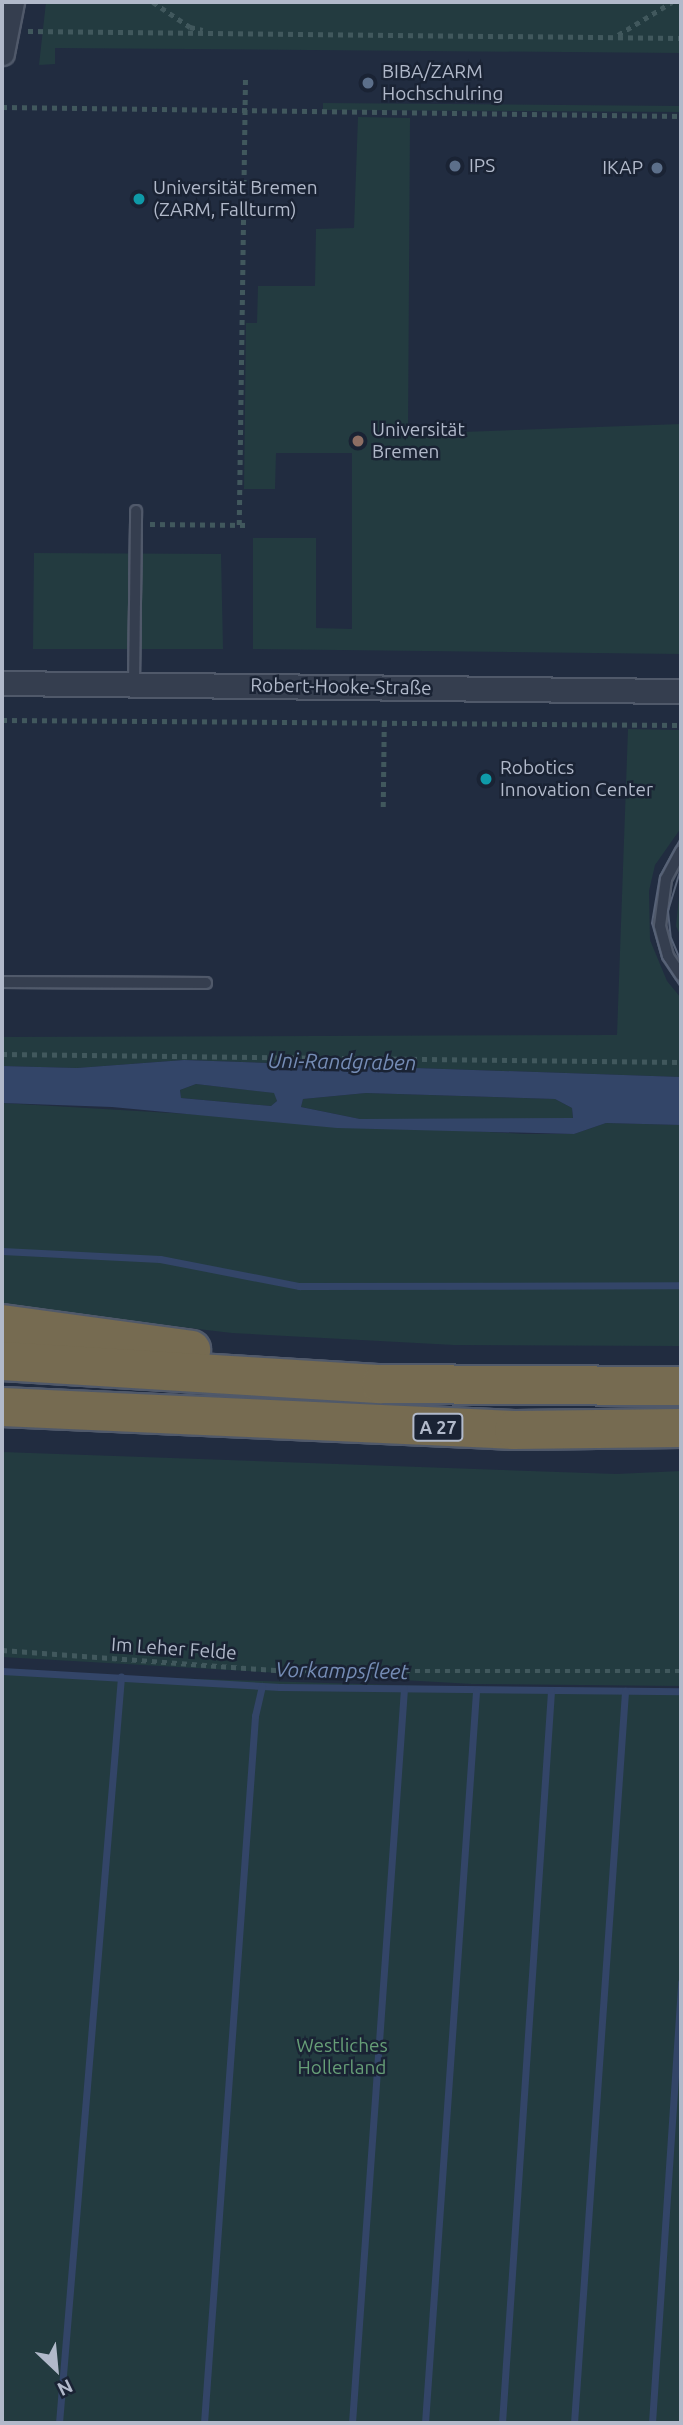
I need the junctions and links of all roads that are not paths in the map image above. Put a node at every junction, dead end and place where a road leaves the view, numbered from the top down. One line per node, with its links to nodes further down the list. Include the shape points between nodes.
1 (12, 2): 2 (street)
2 (4, 42)
3 (136, 511): 5 (lane)
4 (2, 683): 5 (street, Robert-Hooke-Straße)
5 (134, 685): 6 (street, Robert-Hooke-Straße)
6 (681, 691)
7 (681, 851): 8 (lane, via 666,879 660,926 668,956)
8 (681, 975)
9 (2, 982): 10 (lane)
10 (206, 983)
11 (2, 1324): 13 (highway, via 230,1355 329,1361)
12 (2, 1361): 13 (highway, A 27)
13 (381, 1384): 14 (highway, A 27)
14 (681, 1385)
15 (2, 1407): 16 (highway, A 27)
16 (194, 1418): 17 (highway, A 27, via 514,1430); 18 (highway)
17 (681, 1428)
18 (2, 1431)

